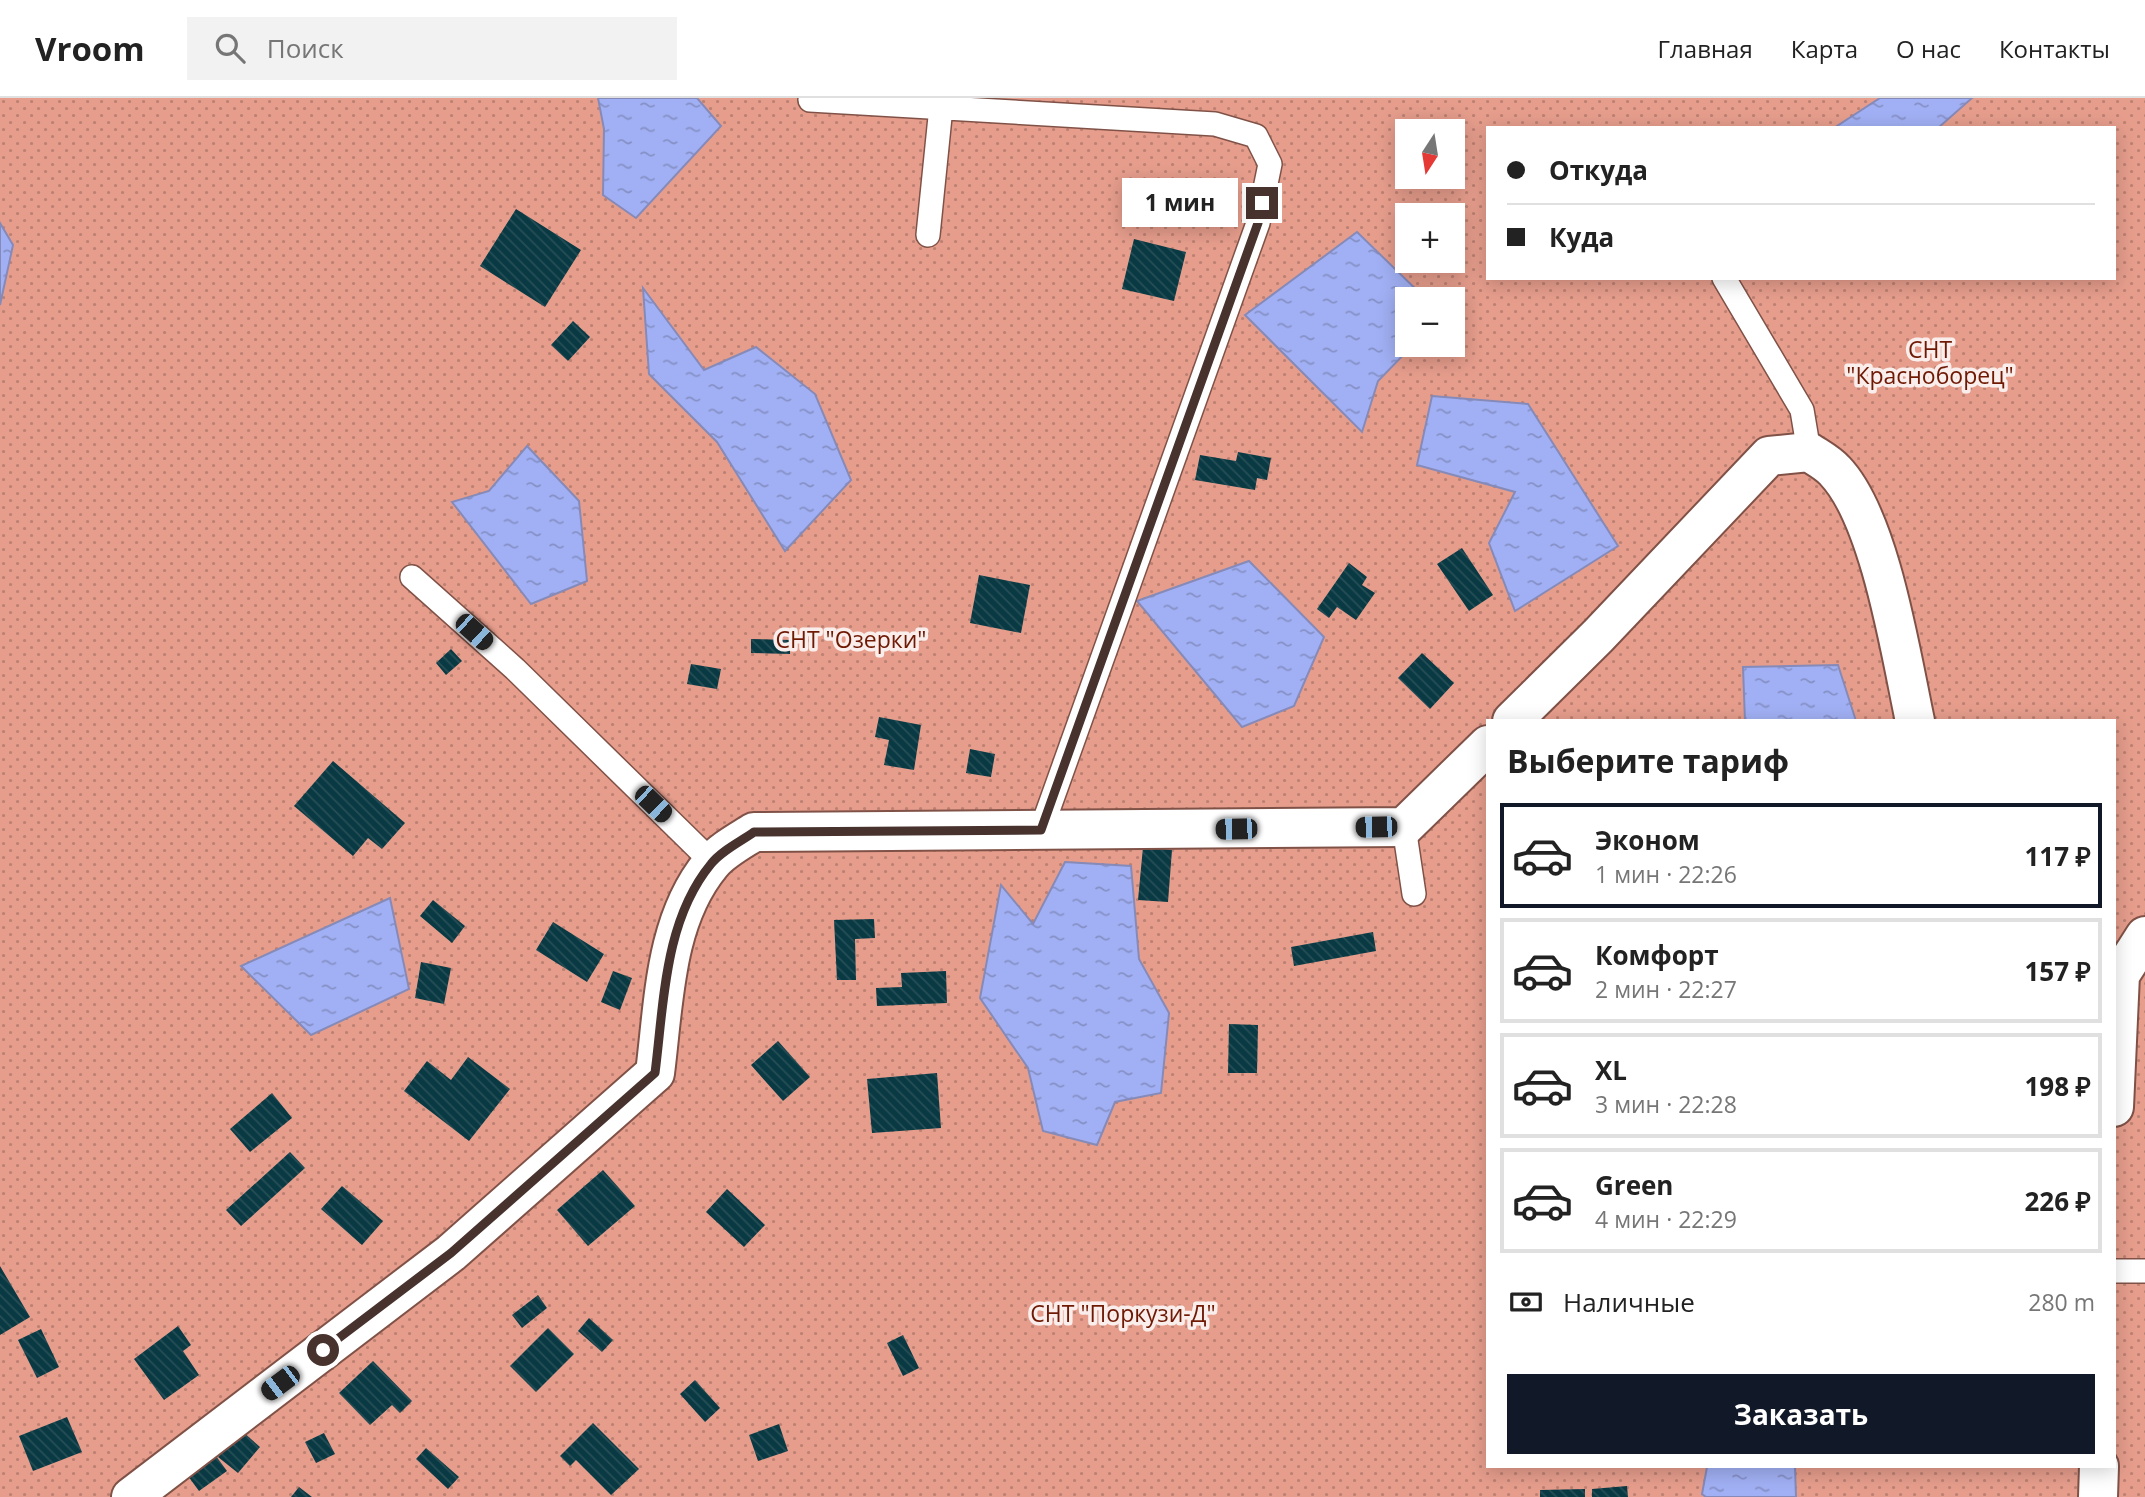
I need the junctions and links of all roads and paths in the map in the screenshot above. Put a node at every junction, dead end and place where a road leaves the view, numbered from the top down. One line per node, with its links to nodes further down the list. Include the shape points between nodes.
1 (810, 100): 2 (lane)
2 (941, 107): 3 (lane); 11 (lane, via 1215,124 1256,136 1270,164 1258,223)
3 (928, 235)
4 (1725, 280): 5 (lane, via 1802,410)
5 (1809, 452): 7 (street, via 1769,456); 8 (street, via 1835,470 1861,509 1891,608)
6 (412, 576): 12 (lane, via 515,669)
7 (1514, 719)
8 (1915, 719)
9 (1486, 747): 10 (street)
10 (1404, 827): 11 (street); 13 (lane)
11 (1041, 830): 12 (street, via 754,832)
12 (712, 862): 19 (street, via 686,902 672,948 655,1073 451,1253)
13 (1414, 894)
14 (2145, 936): 15 (street, via 2120,975)
15 (2116, 1030)
16 (2116, 1271): 17 (lane)
17 (2145, 1271)
18 (2099, 1468): 20 (street)
19 (131, 1497)
20 (2098, 1497)

